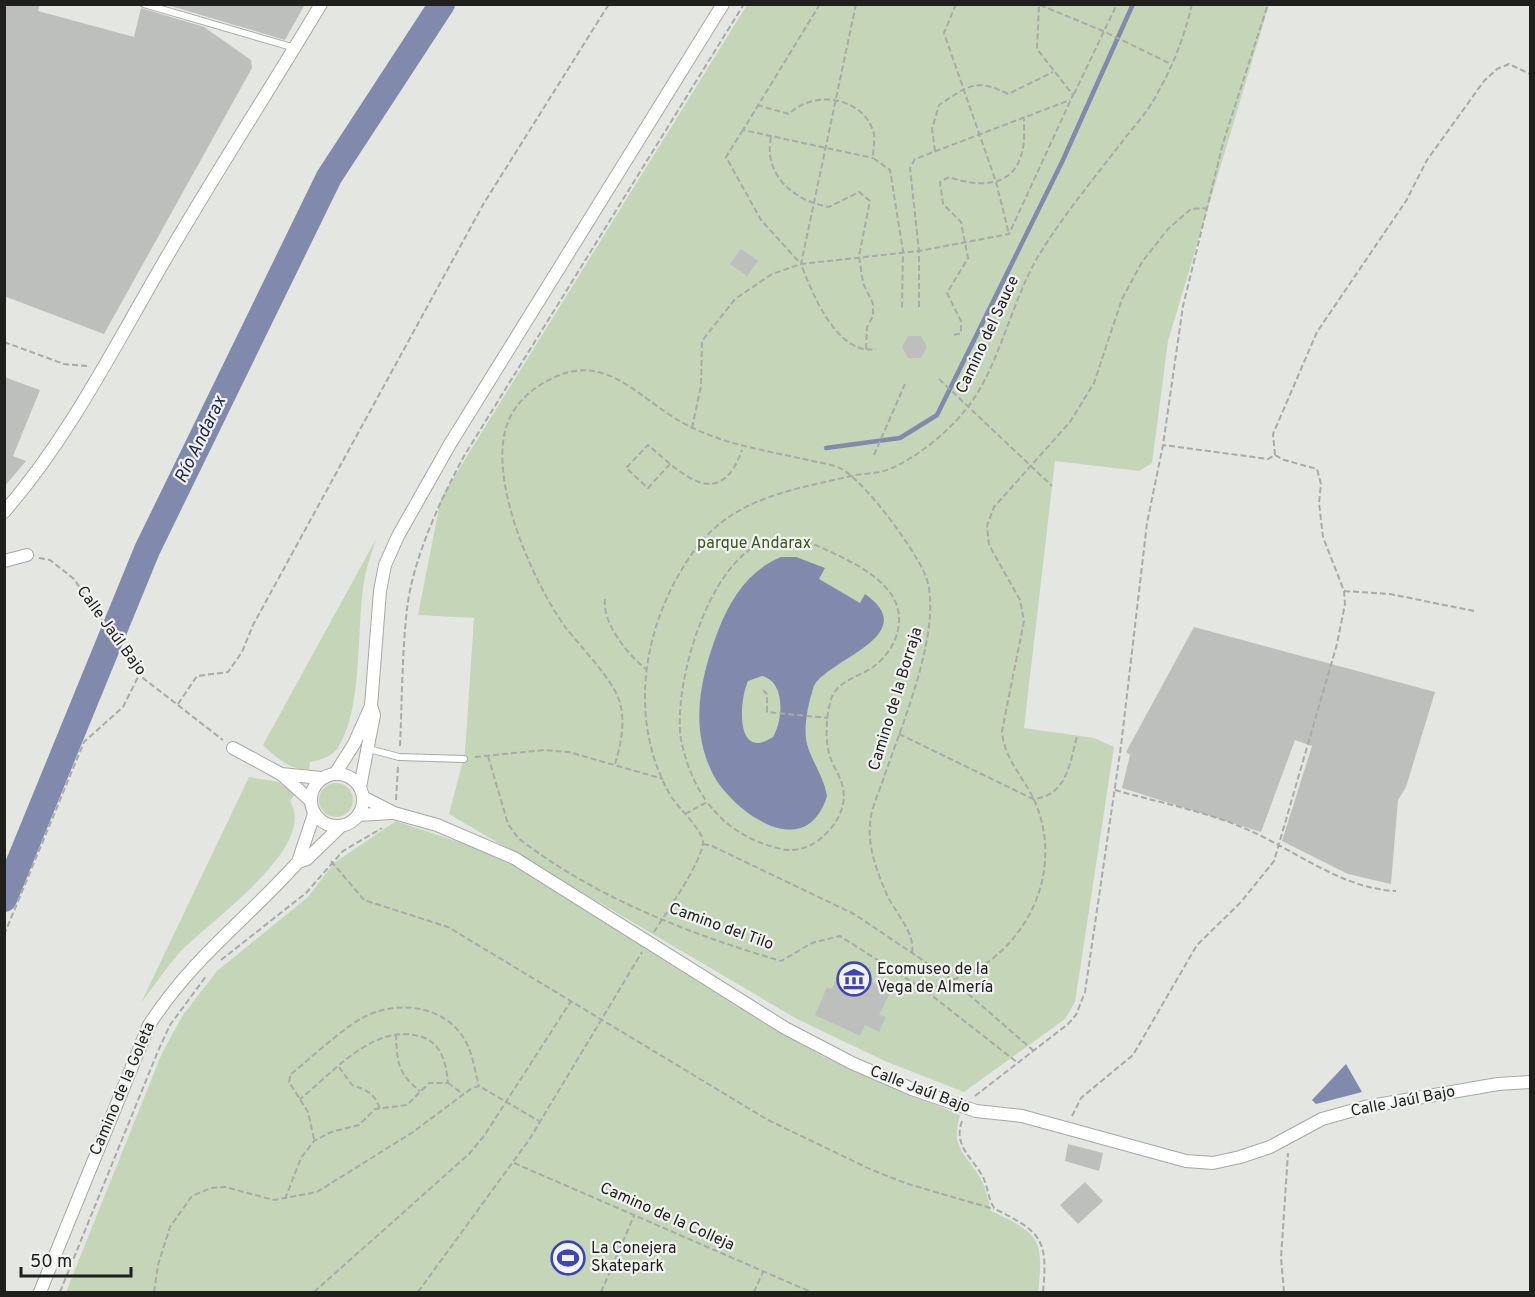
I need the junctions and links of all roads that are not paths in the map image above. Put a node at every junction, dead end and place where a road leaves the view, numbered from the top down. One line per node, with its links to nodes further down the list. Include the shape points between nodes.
1 (144, 4): 4 (lane)
2 (321, 4): 4 (street)
3 (723, 4): 8 (street, via 450,444 398,536 385,565 380,591)
4 (295, 48): 5 (street, via 58,441)
5 (4, 512)
6 (27, 555): 7 (street)
7 (4, 561)
8 (371, 706): 10 (street, via 374,715); 13 (street)
9 (233, 748): 12 (street)
10 (369, 749): 11 (lane, via 399,757); 15 (street)
11 (464, 759)
12 (281, 774): 14 (street); 16 (street)
13 (335, 774): 14 (street); 15 (street, via 345,775)
14 (321, 778): 16 (street)
15 (361, 792): 17 (street, Calle Jaúl Bajo); 19 (street)
16 (310, 800): 18 (street)
17 (395, 809): 19 (street, Calle Jaúl Bajo); 22 (street, Calle Jaúl Bajo, via 514,858 813,1044 902,1085 966,1108 1022,1116 1185,1161 1213,1163 1270,1147 1322,1119 1365,1107)
18 (314, 814): 20 (street, via 321,822); 21 (street, Camino de la Goleta)
19 (358, 815): 20 (street)
20 (342, 826): 21 (street, Camino de la Goleta, via 307,859)
21 (298, 862): 23 (street, Camino de la Goleta, via 192,967 149,1024)
22 (1530, 1082)
23 (40, 1293)

